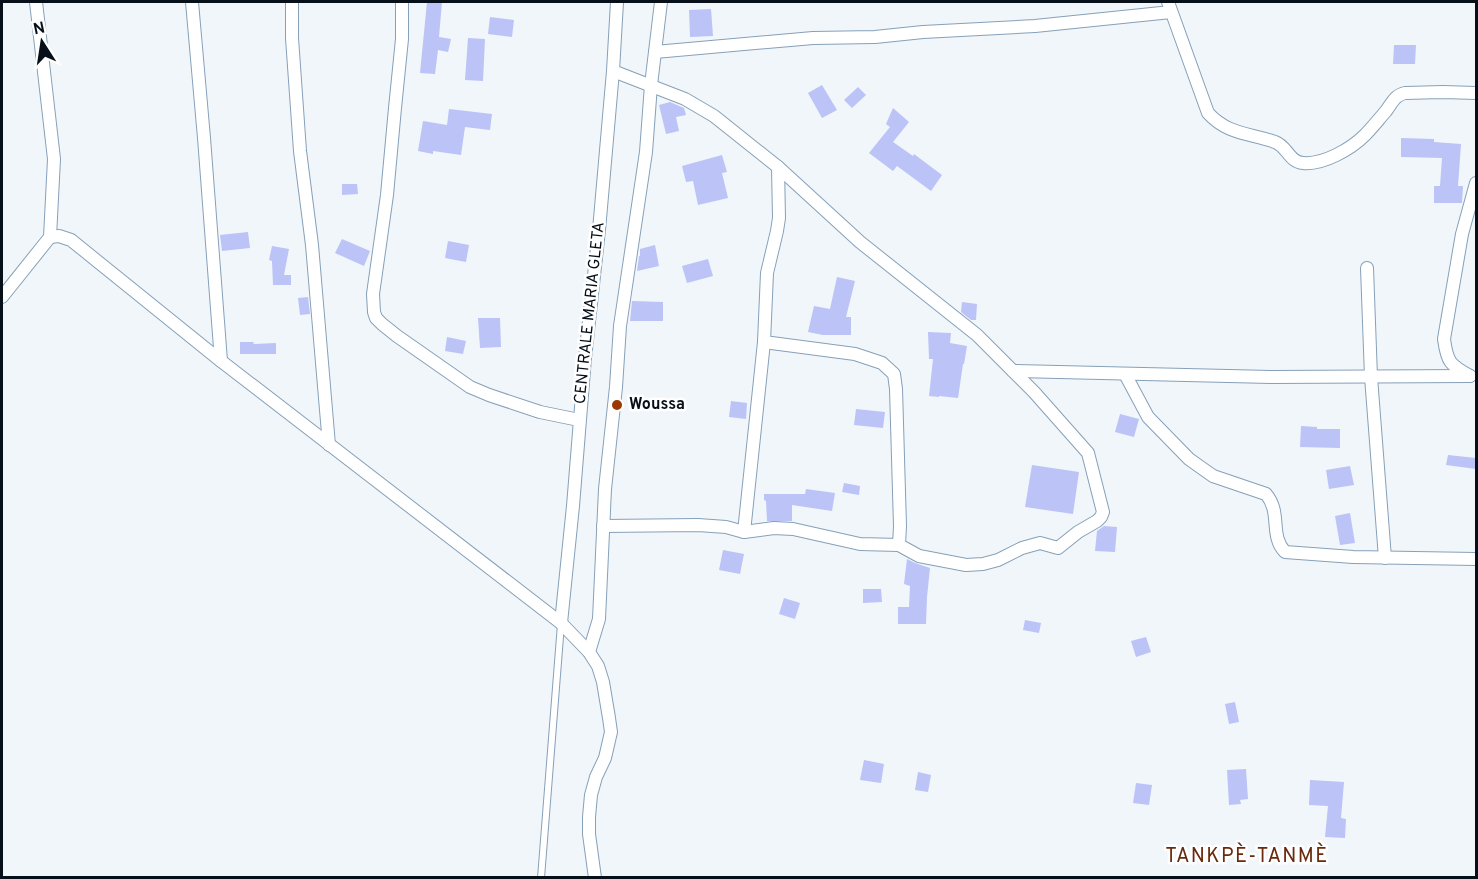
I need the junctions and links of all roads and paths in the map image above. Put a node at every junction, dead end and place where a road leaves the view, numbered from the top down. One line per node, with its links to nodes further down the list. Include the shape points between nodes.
1 (36, 2): 14 (street, via 54,159)
2 (192, 2): 18 (street)
3 (292, 2): 24 (street, via 300,151)
4 (402, 2): 23 (street, via 398,85 373,294 376,318 470,387 540,412)
5 (617, 2): 9 (street, CENTRALE MARIA GLETA)
6 (661, 2): 8 (street)
7 (1170, 7): 8 (street, via 1035,26 813,38); 11 (street, via 1208,113 1238,133 1279,143 1291,158 1301,163 1316,162 1345,150 1364,136 1400,94)
8 (655, 52): 10 (street)
9 (613, 71): 10 (street); 23 (street, CENTRALE MARIA GLETA)
10 (651, 85): 12 (street, via 714,116); 25 (street, via 646,152 620,326)
11 (1476, 93)
12 (778, 167): 17 (street, via 779,218 767,273); 19 (street, via 860,242 977,335)
13 (1476, 183): 22 (street, via 1462,234 1444,339 1452,365)
14 (50, 237): 16 (street); 18 (street, via 71,240)
15 (1367, 268): 21 (street)
16 (2, 297)
17 (764, 342): 26 (street); 27 (street, via 855,354 882,363 894,374)
18 (221, 361): 24 (street)
19 (1013, 371): 20 (street); 27 (street, via 1088,453 1101,517 1058,548 1040,543 983,564 966,565 919,556)
20 (1125, 374): 21 (street); 28 (street, via 1148,417 1189,459 1213,476 1266,494 1275,510 1277,536 1285,552)
21 (1371, 377): 22 (street); 28 (street)
22 (1473, 378)
23 (579, 420): 30 (street, CENTRALE MARIA GLETA)
24 (329, 444): 30 (street)
25 (603, 526): 26 (street, via 698,525); 31 (street, via 599,619)
26 (744, 532): 27 (street, via 793,529 860,544)
27 (898, 544)
28 (1385, 558): 29 (street)
29 (1476, 559)
30 (561, 623): 31 (street); 32 (lane)
31 (589, 652): 33 (street, via 603,682 611,732 590,806)
32 (541, 878)
33 (595, 878)

